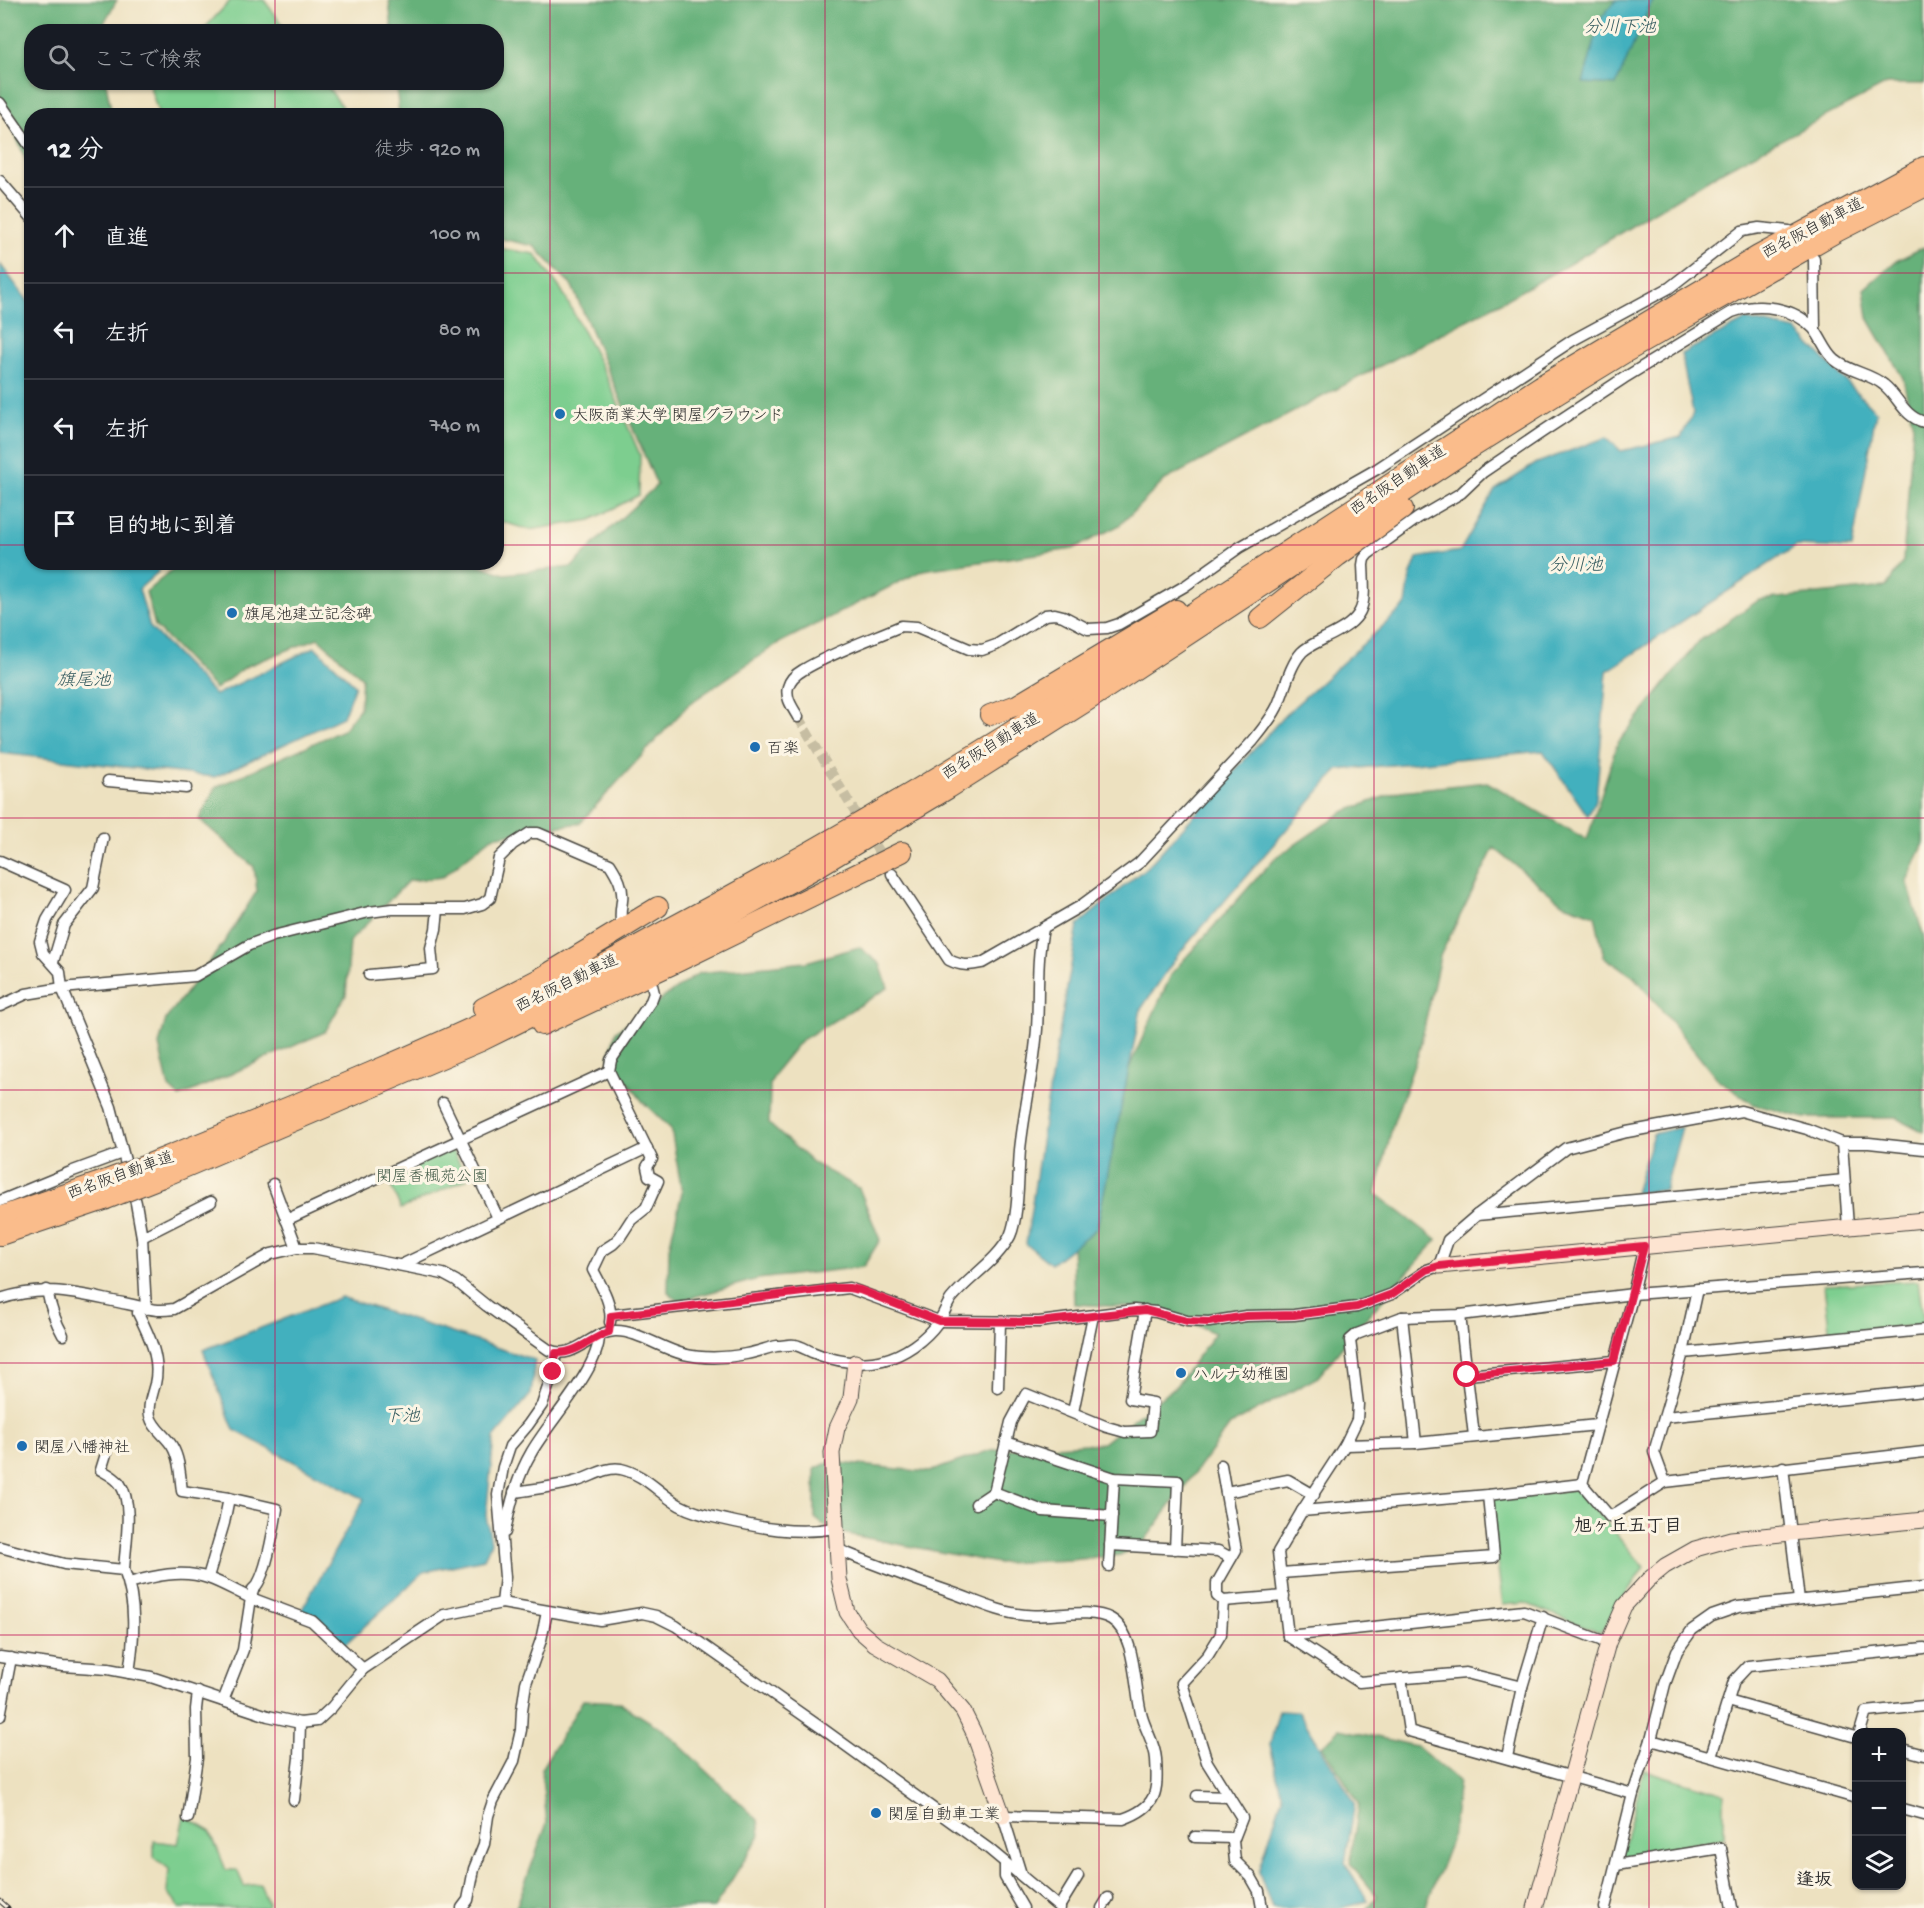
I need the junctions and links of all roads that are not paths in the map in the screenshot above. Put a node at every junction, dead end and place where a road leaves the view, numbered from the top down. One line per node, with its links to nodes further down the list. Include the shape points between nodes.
1 (0, 103): 2 (street)
2 (24, 138)
3 (1924, 167): 12 (highway, 西名阪自動車道, via 1758,256 1629,332)
4 (0, 181): 6 (street)
5 (1924, 187): 11 (highway, 西名阪自動車道, via 1838,231 1646,341)
6 (24, 209)
7 (1789, 231): 15 (street, via 1742,231 1669,288 1573,339 1377,469 1240,547 1131,618 1107,628 1088,629 1063,616 1045,615 982,650 969,649 917,627 901,626 794,676 787,692)
8 (1814, 259): 9 (street)
9 (1815, 330): 10 (street, via 1837,362 1876,379 1914,419); 25 (street, via 1801,318 1775,309 1745,307 1732,312 1551,426 1483,472 1461,493 1368,554 1363,565 1363,607 1357,617 1302,653 1277,707 1253,741 1139,863)
10 (1924, 422)
11 (1466, 452): 13 (highway, via 1457,471 1338,556); 31 (highway, 西名阪自動車道, via 1090,699 880,829 671,947)
12 (1344, 514): 14 (highway, via 1331,514 1017,705); 33 (highway, 西名阪自動車道, via 940,777 592,970)
13 (1260, 618)
14 (990, 715)
15 (798, 717)
16 (108, 781): 17 (street)
17 (186, 788)
18 (103, 838): 26 (street, via 93,888 64,926)
19 (902, 852): 31 (highway, via 499,1046)
20 (0, 861): 26 (street, via 65,890 40,941 43,953)
21 (892, 874): 25 (street, via 949,960 960,965 982,963)
22 (658, 907): 33 (highway, via 539,979 378,1062)
23 (438, 910): 24 (street, via 482,904 490,897 499,858 513,844 538,832 610,864 622,887); 27 (street, via 431,948 433,969); 29 (street, via 369,912 273,936 195,976)
24 (621, 921)
25 (1043, 929): 70 (street, via 1037,1032 1014,1220 1002,1247 958,1290)
26 (52, 962): 29 (street, via 60,972)
27 (369, 975)
28 (652, 986): 32 (street, via 651,1001 611,1060)
29 (62, 988): 30 (street, via 26,994); 39 (street, via 111,1107)
30 (0, 1006)
31 (481, 1041): 40 (highway, 西名阪自動車道)
32 (609, 1071): 35 (street); 37 (street)
33 (373, 1072): 40 (highway, 西名阪自動車道)
34 (443, 1103): 35 (street)
35 (462, 1140): 48 (street); 49 (street)
36 (1842, 1143): 38 (street); 41 (street); 46 (street, via 1741,1111 1627,1132 1566,1148)
37 (646, 1148): 48 (street); 67 (street, via 652,1159 647,1167 649,1176 658,1181 646,1208 602,1251 593,1270)
38 (1924, 1149)
39 (117, 1155): 44 (street); 53 (street, via 136,1203)
40 (155, 1171): 43 (highway, 西名阪自動車道, bridge)
41 (1844, 1180): 46 (street); 51 (street)
42 (273, 1184): 49 (street)
43 (101, 1191): 47 (highway, 西名阪自動車道); 52 (highway, 西名阪自動車道)
44 (0, 1201)
45 (211, 1202): 53 (street)
46 (1477, 1215): 57 (street, via 1448,1240)
47 (0, 1217)
48 (498, 1218): 56 (street)
49 (286, 1220): 55 (street)
50 (1924, 1220): 51 (street)
51 (1848, 1227): 54 (street)
52 (0, 1235)
53 (142, 1236): 64 (street)
54 (1644, 1246): 57 (street); 62 (street)
55 (297, 1248): 56 (street); 64 (street, via 271,1254 174,1310 156,1312)
56 (401, 1265): 75 (street, via 456,1281)
57 (1439, 1266): 65 (street, via 1375,1302 1339,1311 1197,1322)
58 (1924, 1273): 59 (street); 60 (street)
59 (1924, 1278)
60 (1698, 1289): 62 (street); 76 (street)
61 (47, 1290): 63 (street); 64 (street); 74 (street)
62 (1633, 1294): 66 (street); 77 (street)
63 (0, 1299)
64 (143, 1308): 101 (street, via 138,1313 152,1341 156,1362 150,1418 175,1454 182,1491)
65 (1145, 1310): 68 (street); 82 (street, via 1130,1399 1152,1403 1150,1431 1125,1432)
66 (1460, 1315): 69 (street); 79 (street)
67 (611, 1316): 70 (street, via 849,1288); 73 (street)
68 (1093, 1316): 71 (street); 82 (street)
69 (1402, 1317): 87 (street); 88 (street, via 1350,1340 1358,1413)
70 (939, 1321): 71 (street); 78 (street, via 922,1339 897,1355 870,1363)
71 (1000, 1323): 80 (street)
72 (1924, 1330): 76 (street)
73 (604, 1333): 75 (street, via 572,1351); 78 (street, via 630,1332 663,1348 702,1357 736,1356 795,1345); 96 (street, via 585,1377 535,1446)
74 (63, 1335)
75 (556, 1353): 108 (street, via 542,1405 510,1446 503,1467 498,1495)
76 (1683, 1353): 83 (street)
77 (1614, 1361): 79 (street); 84 (street)
78 (855, 1362): 106 (street, via 851,1398 837,1428 832,1453)
79 (1467, 1375): 85 (street)
80 (998, 1388)
81 (1924, 1391): 83 (street)
82 (1073, 1412): 86 (street, via 1026,1394 1011,1422)
83 (1665, 1417): 94 (street, via 1654,1452)
84 (1597, 1425): 85 (street); 95 (street)
85 (1474, 1436): 87 (street)
86 (1006, 1442): 93 (street); 97 (street)
87 (1416, 1443): 88 (street)
88 (1345, 1445): 99 (street)
89 (1924, 1452): 92 (street)
90 (106, 1454): 115 (street, via 101,1470 120,1483 127,1509)
91 (1221, 1465): 98 (street)
92 (1783, 1467): 94 (street); 107 (street)
93 (1114, 1478): 104 (street); 112 (street, via 1178,1481)
94 (1665, 1482): 95 (street, via 1610,1517)
95 (1582, 1484): 100 (street)
96 (514, 1492): 106 (street, via 576,1482 607,1469 619,1469 631,1472 680,1505 703,1514 794,1532); 108 (street)
97 (993, 1492): 102 (street); 104 (street, via 1044,1511)
98 (1226, 1492): 99 (street, via 1288,1480); 113 (street, via 1236,1550)
99 (1314, 1495): 103 (street)
100 (1488, 1495): 103 (street); 116 (street, via 1494,1557)
101 (229, 1498): 117 (street); 121 (street, via 277,1509 269,1552)
102 (976, 1504)
103 (1302, 1511): 116 (street, via 1278,1552)
104 (1112, 1516): 109 (street)
105 (1924, 1520): 107 (street)
106 (835, 1528): 111 (street)
107 (1790, 1533): 122 (street); 128 (street, via 1731,1539 1695,1549 1665,1566 1624,1606)
108 (502, 1544): 124 (street)
109 (1110, 1545): 112 (street); 114 (street)
110 (0, 1547): 115 (street, via 64,1564)
111 (837, 1549): 156 (street, via 847,1612 875,1644 936,1680 963,1711); 156 (street, via 992,1608 1025,1615 1086,1613 1112,1619 1126,1635 1141,1715 1156,1750 1158,1781 1146,1808 1123,1819)
112 (1175, 1549): 113 (street, via 1218,1551)
113 (1231, 1558): 123 (street, via 1217,1583 1217,1596)
114 (1109, 1566)
115 (124, 1570): 118 (street)
116 (1281, 1573): 120 (street)
117 (208, 1578): 118 (street, via 175,1574); 121 (street)
118 (129, 1583): 132 (street, via 134,1617)
119 (1924, 1587): 122 (street)
120 (1284, 1596): 123 (street); 127 (street)
121 (251, 1598): 131 (street, via 312,1621); 136 (street, via 243,1650)
122 (1799, 1600): 143 (street, via 1737,1607 1712,1616 1692,1630 1677,1651)
123 (1223, 1601): 151 (street, via 1221,1634 1182,1683 1207,1762)
124 (502, 1603): 125 (street); 131 (street, via 444,1615)
125 (547, 1612): 160 (street, via 600,1620 642,1613 676,1626); 164 (street, via 526,1683 514,1761 488,1815 484,1844 468,1900)
126 (1543, 1617): 127 (street, via 1524,1611); 128 (street); 134 (street)
127 (1288, 1636): 133 (street, via 1359,1682)
128 (1608, 1643): 148 (street)
129 (1924, 1648): 137 (street, via 1748,1666 1734,1681)
130 (5, 1658): 132 (street); 139 (street)
131 (363, 1669): 140 (street, via 317,1721)
132 (129, 1673): 135 (street)
133 (1401, 1678): 134 (street, via 1466,1673); 147 (street, via 1409,1731)
134 (1522, 1686): 147 (street)
135 (198, 1692): 136 (street); 157 (street, via 197,1758)
136 (223, 1701): 140 (street)
137 (1728, 1701): 142 (street); 146 (street)
138 (1924, 1706): 141 (street, via 1866,1712)
139 (0, 1716)
140 (300, 1723): 153 (street)
141 (1861, 1728)
142 (1852, 1736)
143 (1651, 1740): 146 (street); 149 (street)
144 (1906, 1750): 145 (street)
145 (1924, 1755)
146 (1711, 1756): 152 (street)
147 (1507, 1758): 148 (street)
148 (1572, 1776): 149 (street); 168 (street)
149 (1633, 1794): 161 (street)
150 (1197, 1796): 151 (street)
151 (1229, 1797): 159 (street, via 1242,1818)
152 (1852, 1797)
153 (294, 1800)
154 (1906, 1810): 155 (street)
155 (1924, 1815)
156 (1003, 1816): 163 (street)
157 (188, 1818)
158 (1195, 1837): 159 (street)
159 (1234, 1838): 167 (street, via 1235,1861 1251,1877)
160 (1005, 1863): 163 (street); 165 (street, via 1005,1877)
161 (1616, 1865): 169 (street); 170 (street, via 1721,1848)
162 (1078, 1876): 166 (street)
163 (1022, 1877): 166 (street)
164 (462, 1908)
165 (1023, 1908)
166 (1059, 1908)
167 (1262, 1908)
168 (1535, 1908)
169 (1605, 1908)
170 (1732, 1908)

